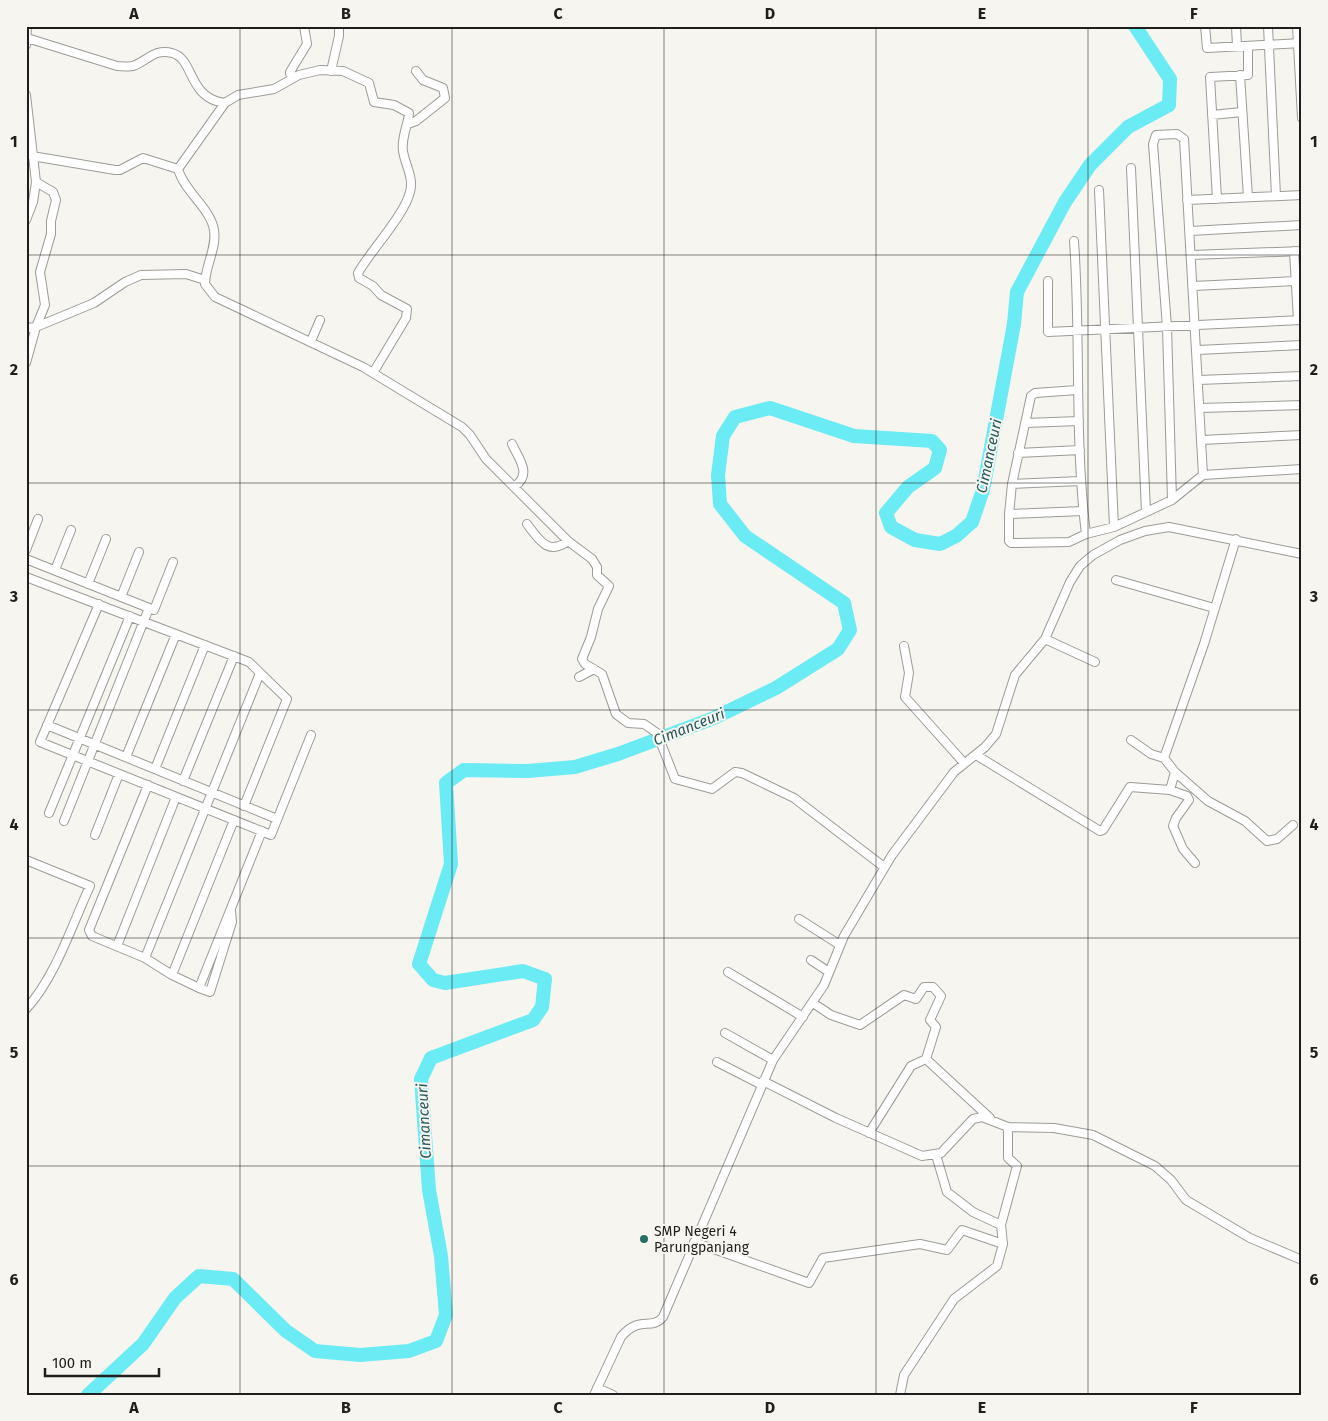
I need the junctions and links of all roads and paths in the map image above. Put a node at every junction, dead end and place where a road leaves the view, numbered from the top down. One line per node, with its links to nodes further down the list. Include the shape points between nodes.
1 (27, 26): 8 (street)
2 (304, 26): 17 (street, via 307,44 290,72)
3 (338, 26): 14 (street, via 339,36)
4 (1205, 26): 12 (street, via 1207,48)
5 (1236, 26): 12 (street)
6 (1268, 26): 11 (street)
7 (1297, 26): 9 (street)
8 (27, 38): 10 (street); 20 (street, via 117,66 132,67 157,52 171,52 180,56 199,90 211,101)
9 (1300, 43): 11 (street); 18 (street)
10 (26, 45)
11 (1269, 45): 13 (street); 31 (street)
12 (1237, 46): 13 (street)
13 (1248, 46): 16 (street, via 1248,75)
14 (331, 71): 17 (street, via 314,71); 24 (street, via 343,71 369,83 374,102 394,105 409,113)
15 (416, 72): 24 (street, via 423,80 443,88 445,98)
16 (1240, 75): 21 (street); 22 (street, via 1210,77)
17 (295, 77): 20 (street, via 274,89 248,92)
18 (1301, 88): 23 (street)
19 (26, 95): 25 (street)
20 (225, 103): 27 (street)
21 (1242, 112): 22 (street); 32 (street)
22 (1212, 115): 33 (street)
23 (1302, 118)
24 (408, 124): 58 (street, via 403,150 412,182 410,194 358,273 359,278 381,295 407,309 406,318)
25 (32, 156): 27 (street, via 115,170 142,158); 28 (street)
26 (1131, 168): 51 (street)
27 (178, 170): 41 (street, via 181,180 214,228)
28 (36, 182): 35 (street); 48 (street, via 53,192 56,200 40,272 45,305)
29 (1099, 190): 52 (street)
30 (1302, 195): 31 (street)
31 (1276, 196): 32 (street)
32 (1248, 197): 33 (street)
33 (1217, 199): 34 (street)
34 (1187, 200): 37 (street); 49 (street, via 1183,137 1177,134 1156,135 1153,144)
35 (26, 220)
36 (1302, 225): 37 (street)
37 (1190, 231): 40 (street)
38 (1074, 241): 53 (street)
39 (1298, 251): 40 (street); 42 (street)
40 (1191, 255): 44 (street)
41 (205, 280): 48 (street, via 186,274 141,275 124,282 94,303); 54 (street, via 207,290 214,297)
42 (1296, 280): 44 (street); 46 (street)
43 (1048, 281): 53 (street, via 1047,331)
44 (1193, 286): 47 (street)
45 (320, 320): 54 (street)
46 (1300, 320): 47 (street)
47 (1196, 325): 49 (street); 56 (street)
48 (36, 327): 50 (street); 57 (street)
49 (1167, 327): 51 (street); 76 (street)
50 (26, 328)
51 (1137, 328): 52 (street); 78 (street)
52 (1104, 330): 53 (street); 82 (street)
53 (1076, 332): 61 (street)
54 (311, 341): 58 (street)
55 (1302, 345): 56 (street)
56 (1197, 350): 60 (street)
57 (26, 363)
58 (373, 373): 75 (street, via 462,428 483,456)
59 (1302, 376): 60 (street)
60 (1198, 380): 63 (street)
61 (1077, 390): 64 (street); 65 (street, via 1032,394)
62 (1302, 405): 63 (street)
63 (1200, 408): 67 (street)
64 (1079, 421): 65 (street); 69 (street)
65 (1026, 423): 70 (street)
66 (1302, 435): 67 (street)
67 (1202, 440): 72 (street)
68 (512, 444): 75 (street, via 524,475)
69 (1080, 450): 70 (street); 73 (street)
70 (1018, 453): 74 (street)
71 (1302, 468): 72 (street)
72 (1203, 475): 76 (street)
73 (1081, 481): 74 (street); 77 (street)
74 (1012, 484): 79 (street)
75 (515, 486): 87 (street)
76 (1172, 500): 78 (street)
77 (1083, 511): 79 (street); 84 (street)
78 (1146, 512): 82 (street)
79 (1009, 514): 84 (street, via 1009,541 1014,544 1069,542)
80 (38, 519): 88 (street)
81 (527, 524): 87 (street, via 550,548 559,548)
82 (1114, 527): 84 (street)
83 (71, 530): 93 (street)
84 (1086, 534)
85 (106, 539): 96 (street)
86 (1236, 540): 90 (street); 100 (street); 104 (street, via 1169,527 1151,529 1120,540 1093,554 1080,566)
87 (568, 541): 109 (street, via 592,559 597,575 609,585 581,656)
88 (26, 550)
89 (140, 552): 97 (street)
90 (1302, 554)
91 (26, 559): 93 (street)
92 (173, 562): 99 (street, via 154,610)
93 (55, 570): 96 (street)
94 (26, 576): 98 (street)
95 (1116, 580): 100 (street)
96 (88, 584): 97 (street)
97 (121, 597): 99 (street)
98 (99, 604): 101 (street); 112 (street)
99 (148, 608): 102 (street)
100 (1214, 608): 120 (street)
101 (130, 616): 102 (street); 114 (street)
102 (143, 621): 103 (street); 116 (street)
103 (176, 634): 105 (street); 119 (street)
104 (1045, 639): 108 (street); 118 (street, via 1015,675 1000,726 992,740)
105 (205, 645): 107 (street); 123 (street)
106 (904, 646): 122 (street, via 909,673 905,697)
107 (234, 656): 110 (street, via 249,662); 126 (street)
108 (1094, 662)
109 (594, 669): 111 (street); 142 (street, via 602,674 616,714 628,723 644,724 656,733 674,777 679,781 712,789 735,772 742,773 794,798)
110 (260, 673): 129 (street); 131 (street, via 287,699)
111 (580, 677)
112 (47, 725): 114 (street); 117 (street, via 40,742)
113 (311, 734): 135 (street)
114 (80, 738): 116 (street); 117 (street)
115 (1131, 740): 120 (street, via 1151,754)
116 (95, 744): 119 (street); 121 (street)
117 (73, 755): 121 (street); 133 (street)
118 (976, 755): 122 (street); 128 (street, via 1100,831 1130,787)
119 (126, 757): 123 (street)
120 (1164, 758): 124 (street)
121 (88, 761): 125 (street); 136 (street)
122 (964, 763): 142 (street, via 941,788)
123 (155, 769): 126 (street)
124 (1175, 772): 128 (street); 137 (street, via 1208,801 1245,821 1267,841 1277,838)
125 (120, 774): 127 (street); 139 (street)
126 (184, 781): 129 (street)
127 (148, 786): 130 (street); 145 (street, via 89,930 92,936)
128 (1170, 790): 141 (street, via 1189,799 1173,826 1183,849)
129 (211, 792): 131 (street); 132 (street)
130 (176, 797): 132 (street); 145 (street)
131 (244, 806): 135 (street)
132 (206, 809): 134 (street); 146 (street)
133 (48, 814)
134 (234, 820): 138 (street); 150 (street)
135 (277, 820): 138 (street, via 271,835)
136 (64, 821)
137 (1293, 825)
138 (262, 831): 150 (street, via 199,988)
139 (95, 835)
140 (26, 860): 152 (street, via 90,886 54,966)
141 (1195, 863)
142 (884, 868): 144 (street)
143 (799, 918): 144 (street)
144 (840, 945): 149 (street)
145 (117, 946): 146 (street)
146 (145, 958): 150 (street)
147 (812, 960): 149 (street)
148 (728, 972): 153 (street)
149 (829, 972): 151 (street)
150 (172, 975)
151 (812, 1003): 153 (street); 155 (street, via 832,1015 860,1025 904,995 916,999 924,987 933,987 941,996 930,1020 936,1027)
152 (26, 1010)
153 (803, 1017): 156 (street)
154 (725, 1033): 156 (street)
155 (926, 1059): 159 (street); 161 (street, via 911,1066)
156 (773, 1060): 158 (street)
157 (717, 1062): 158 (street)
158 (763, 1083): 161 (street); 164 (street)
159 (994, 1122): 160 (street); 162 (street, via 982,1117 974,1118)
160 (1008, 1127): 163 (street, via 1008,1158 1017,1166); 166 (street, via 1054,1128 1093,1135 1155,1166 1186,1200 1250,1238)
161 (869, 1133): 162 (street, via 922,1156)
162 (936, 1155): 163 (street, via 947,1192 973,1212)
163 (1001, 1225): 165 (street)
164 (694, 1242): 165 (street, via 809,1283 823,1258 920,1244 947,1250 962,1230); 167 (street, via 663,1318 654,1324 635,1324 628,1329)
165 (1003, 1244): 169 (street, via 997,1266 954,1299 904,1376)
166 (1302, 1260)
167 (595, 1391): 168 (street)
168 (613, 1395)
169 (900, 1395)

